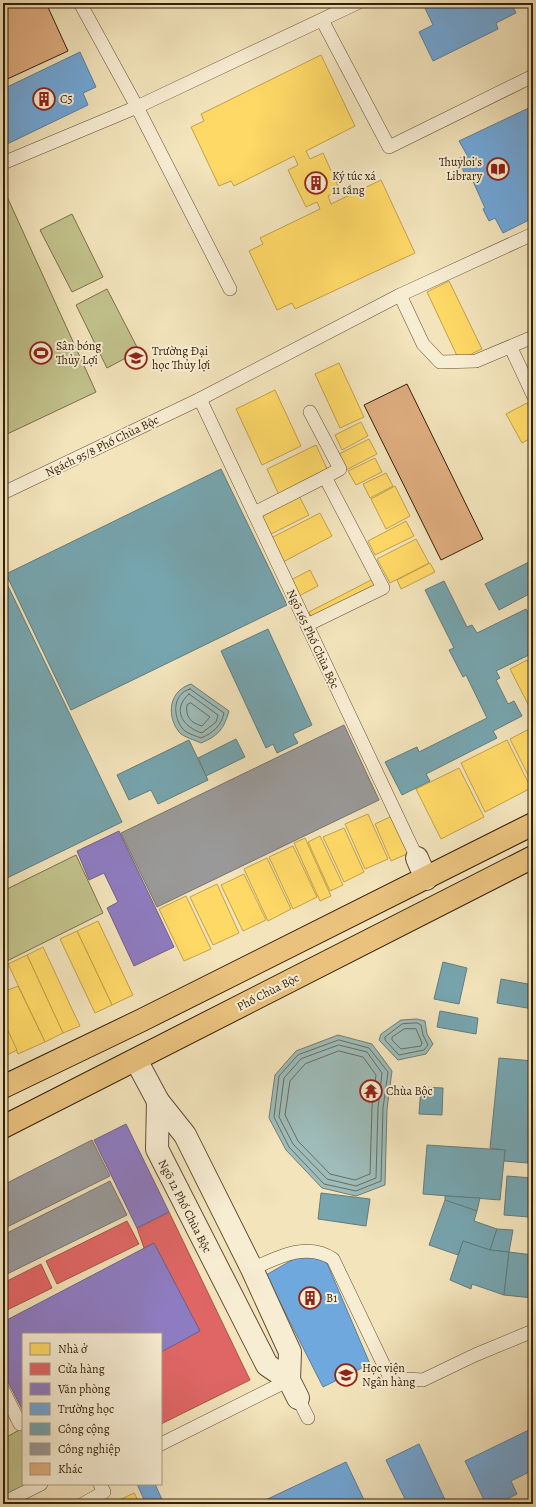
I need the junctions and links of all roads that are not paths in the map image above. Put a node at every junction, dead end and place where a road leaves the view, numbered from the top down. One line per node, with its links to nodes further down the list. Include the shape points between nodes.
1 (80, 3): 5 (lane)
2 (357, 3): 3 (lane)
3 (322, 20): 4 (lane, via 389,147); 5 (lane)
4 (533, 76)
5 (137, 107): 6 (lane); 8 (lane)
6 (3, 163)
7 (533, 234): 9 (lane, Ngách 95/8 Phố Chùa Bộc)
8 (230, 289)
9 (400, 295): 11 (lane, via 424,344 440,362 476,361); 13 (lane, Ngách 95/8 Phố Chùa Bộc)
10 (533, 337): 11 (lane)
11 (511, 348): 12 (lane)
12 (533, 395)
13 (200, 399): 16 (lane, Ngách 95/8 Phố Chùa Bộc); 17 (lane, Ngõ 165 Phố Chùa Bộc)
14 (310, 412): 15 (lane, via 340,469)
15 (325, 477): 17 (lane); 18 (lane, via 383,588)
16 (3, 493)
17 (254, 513): 18 (lane, Ngõ 165 Phố Chùa Bộc)
18 (307, 625): 21 (lane, Ngõ 165 Phố Chùa Bộc)
19 (533, 824): 22 (main road)
20 (533, 857): 24 (main road, Phố Chùa Bộc, via 462,891)
21 (417, 858): 22 (street, Ngõ 165 Phố Chùa Bộc)
22 (426, 879): 23 (main road)
23 (122, 1030): 24 (main road); 25 (main road)
24 (136, 1060): 26 (street, Ngõ 12 Phố Chùa Bộc); 27 (main road, Phố Chùa Bộc)
25 (3, 1087)
26 (158, 1101): 28 (street, Ngõ 12 Phố Chùa Bộc, via 185,1135); 29 (street, Ngõ 12 Phố Chùa Bộc, via 157,1149)
27 (3, 1127)
28 (252, 1269): 29 (street); 30 (lane, via 301,1250 323,1252 333,1259 390,1378 423,1380); 31 (street, Ngõ 12 Phố Chùa Bộc, via 290,1352)
29 (224, 1283): 31 (street, Ngõ 12 Phố Chùa Bộc, via 267,1365)
30 (533, 1331)
31 (293, 1389): 33 (lane); 35 (lane)
32 (3, 1390): 34 (lane)
33 (308, 1418)
34 (20, 1424)
35 (162, 1444)
36 (39, 1485): 38 (lane)
37 (100, 1485): 39 (lane, via 104,1492)
38 (3, 1503)
39 (83, 1504)

